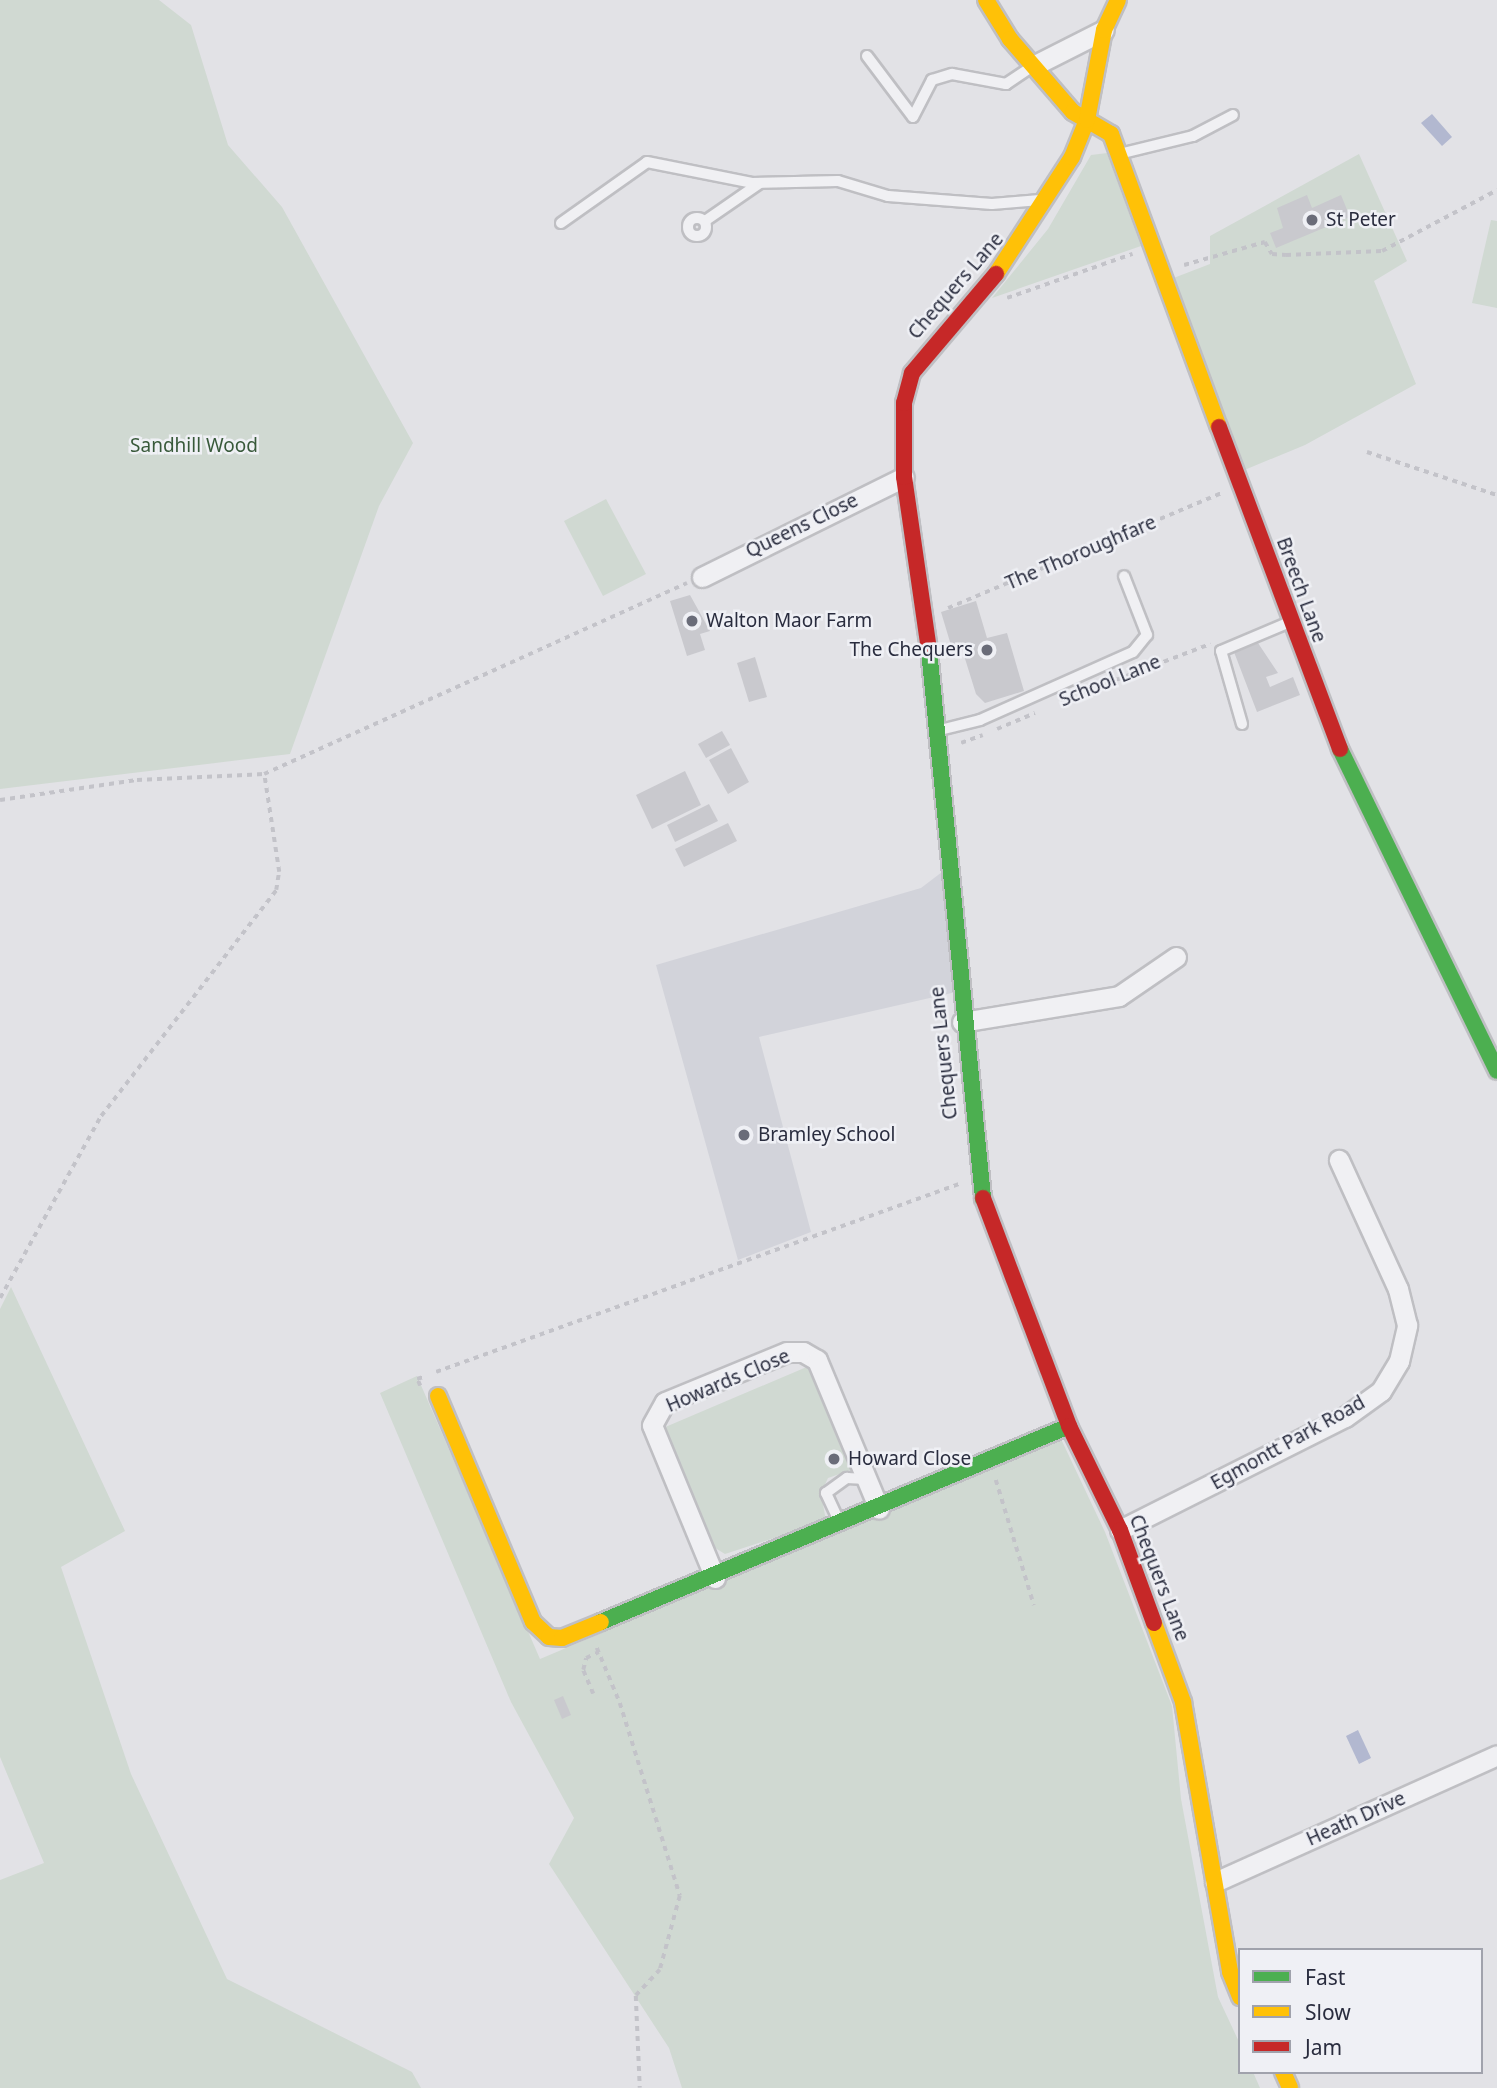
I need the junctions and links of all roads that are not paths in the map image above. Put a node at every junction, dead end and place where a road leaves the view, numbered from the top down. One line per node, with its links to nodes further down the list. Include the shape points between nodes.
1 (986, 0): 5 (main road, Breech Lane)
2 (1118, 0): 3 (main road, Chequers Lane)
3 (1104, 30): 5 (street); 7 (main road, Chequers Lane)
4 (867, 57): 5 (lane, via 913,117 932,80 952,74 1006,84)
5 (1035, 65): 7 (main road, Breech Lane, via 1073,112)
6 (1233, 115): 8 (lane, via 1193,136)
7 (1087, 120): 8 (main road, Breech Lane, via 1111,134); 10 (main road, Chequers Lane)
8 (1119, 154): 16 (main road, Breech Lane)
9 (760, 183): 10 (lane, via 838,181 888,196 992,204); 11 (lane); 12 (lane, via 647,162)
10 (1048, 200): 13 (main road, Chequers Lane, via 1017,249 912,373 904,403)
11 (705, 221)
12 (561, 223)
13 (904, 477): 15 (street, Queens Close); 18 (main road, Chequers Lane)
14 (1124, 576): 18 (lane, via 1147,635 1133,652 980,720)
15 (702, 577)
16 (1290, 622): 17 (lane, via 1221,652); 21 (main road, Breech Lane, via 1338,748)
17 (1242, 724)
18 (932, 732): 20 (main road, Chequers Lane)
19 (1176, 957): 20 (street, via 1119,996)
20 (962, 1022): 24 (main road, Chequers Lane, via 984,1211)
21 (1497, 1071)
22 (1339, 1160): 28 (street, Egmontt Park Road, via 1398,1289 1407,1325 1399,1361 1381,1391 1345,1417)
23 (438, 1396): 29 (main road, via 533,1622 549,1637 589,1629)
24 (1069, 1426): 26 (main road); 28 (main road, Chequers Lane)
25 (866, 1479): 26 (street, Howards Close); 27 (lane, via 847,1478 826,1493); 29 (street, Howards Close, via 817,1360 803,1352 787,1352 665,1402 652,1425)
26 (879, 1509): 27 (main road)
27 (842, 1524): 29 (main road)
28 (1120, 1530): 31 (main road, Chequers Lane, via 1184,1702)
29 (715, 1578)
30 (1497, 1755): 31 (street, Heath Drive)
31 (1215, 1882): 32 (main road, Chequers Lane)
32 (1238, 1988)

